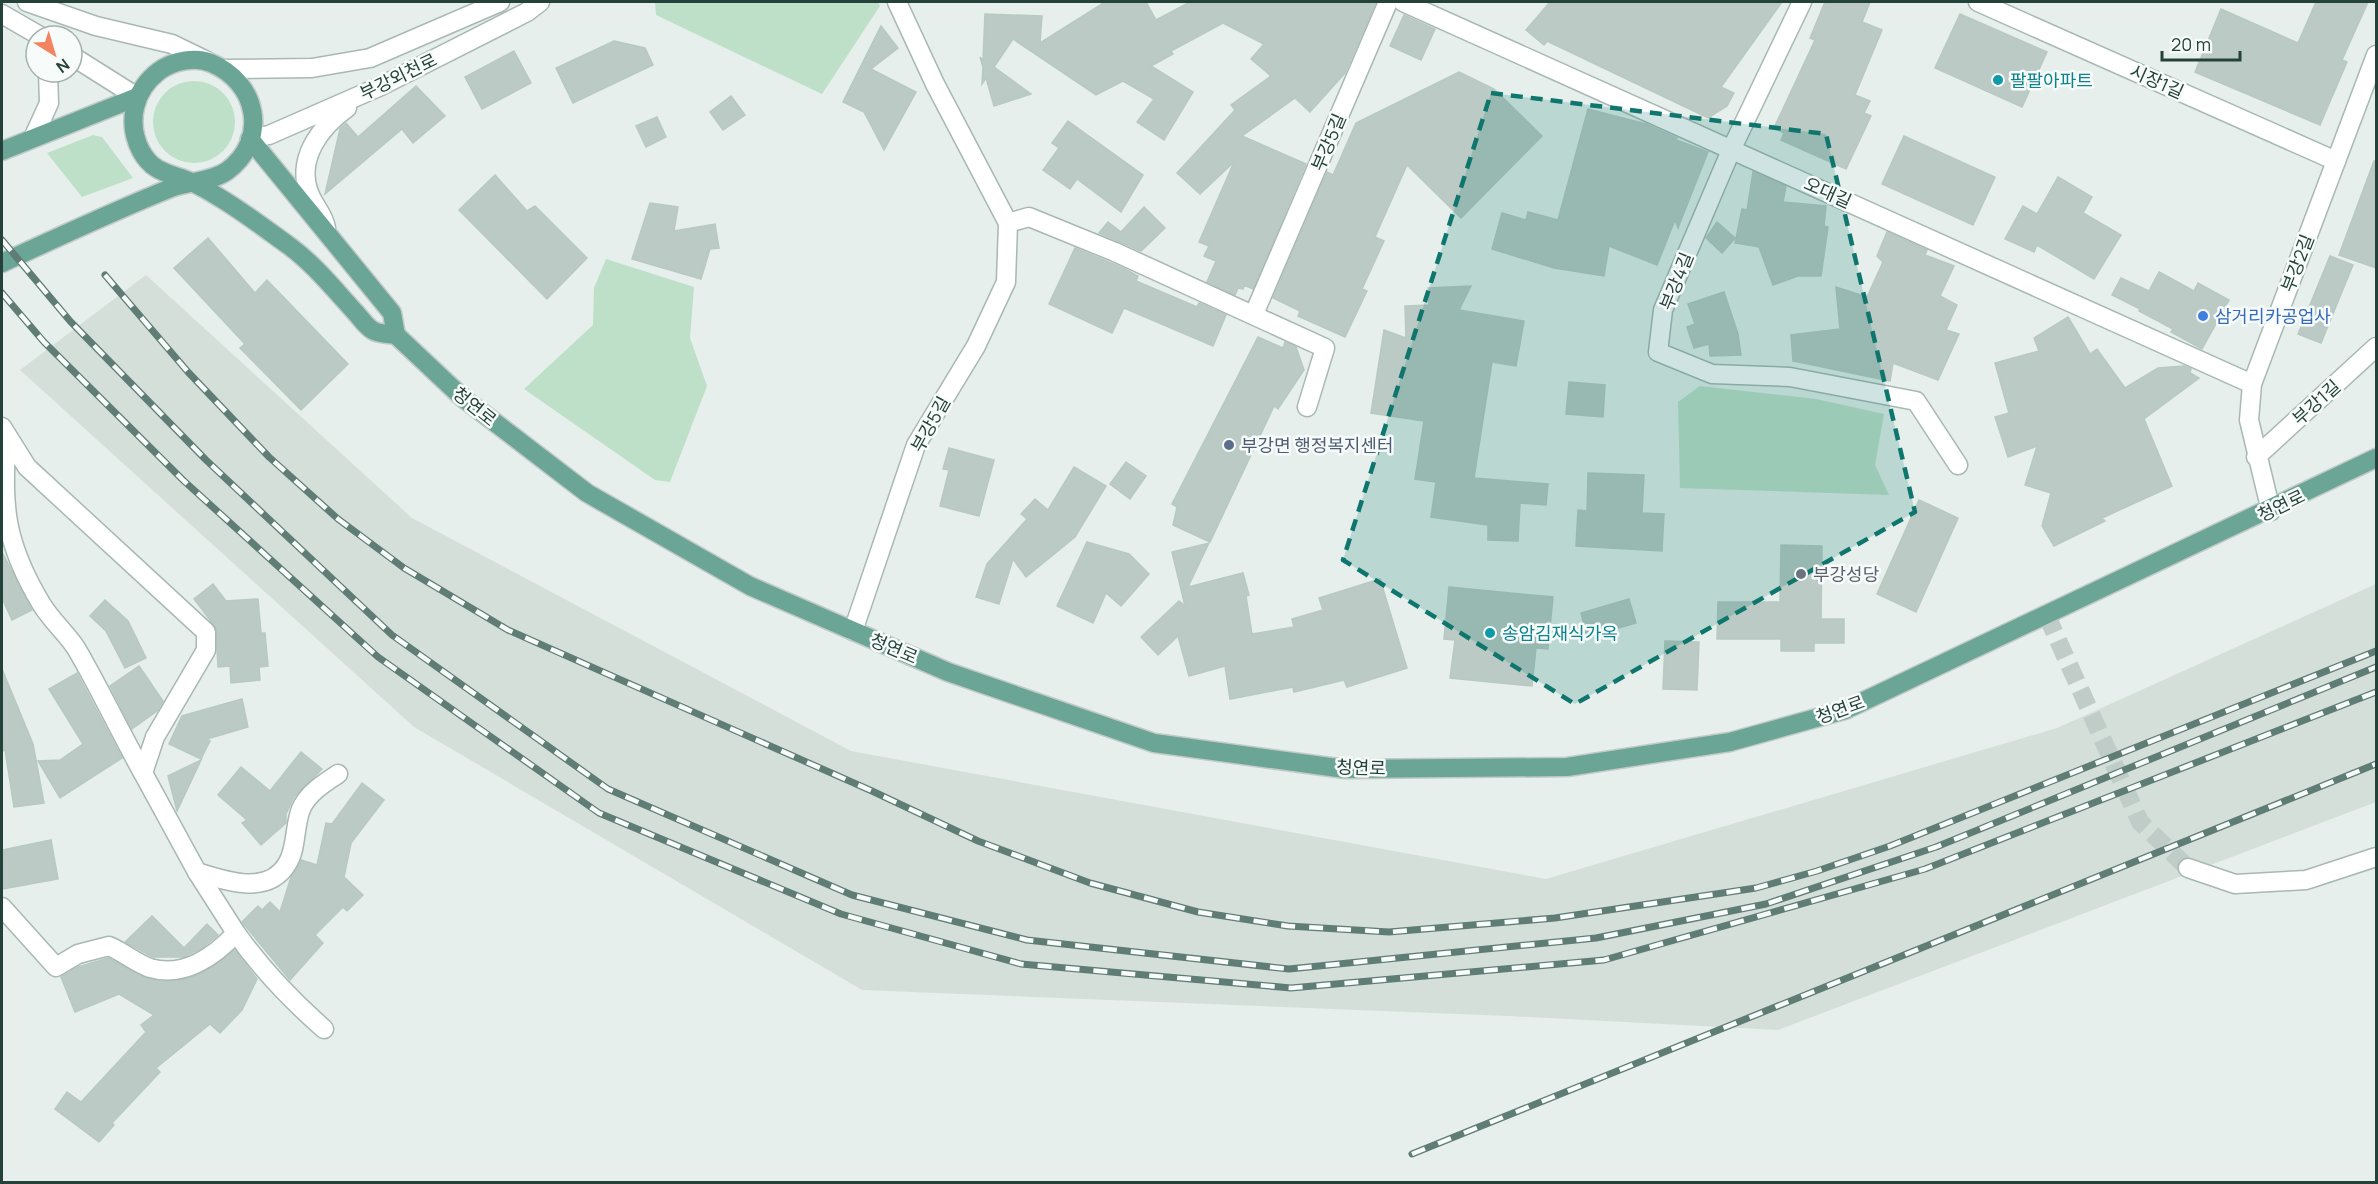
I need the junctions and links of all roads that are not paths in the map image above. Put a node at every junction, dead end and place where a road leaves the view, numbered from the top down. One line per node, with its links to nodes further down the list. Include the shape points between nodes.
1 (27, 2): 12 (street, via 96,26 172,44)
2 (500, 2): 14 (street, 부강외천로, via 370,58 312,68)
3 (540, 2): 16 (street, 부강외천로)
4 (897, 2): 24 (street, 부강5길)
5 (1388, 2): 27 (street, 부강5길)
6 (1403, 2): 20 (street, 오대길)
7 (1802, 2): 20 (street, 부강4길)
8 (1978, 2): 22 (street, 시장1길)
9 (2, 14): 10 (street)
10 (24, 27)
11 (2376, 55): 22 (street, 부강2길)
12 (207, 61): 14 (main road); 17 (main road, via 186,60 166,67 149,79)
13 (84, 64): 17 (street)
14 (226, 69): 19 (main road, via 242,84 251,102 254,123)
15 (48, 84): 18 (street, via 49,103)
16 (381, 86): 19 (street, 부강외천로, via 269,135); 25 (street, via 332,119 313,142 307,157 309,193 325,220)
17 (137, 97): 18 (main road); 23 (main road, via 133,118 142,153 155,168)
18 (33, 138): 21 (main road)
19 (250, 139): 23 (main road, via 240,160 225,172); 25 (main road)
20 (1732, 148): 30 (street, 오대길); 35 (street, 부강4길, via 1662,310 1658,352 1712,374 1790,377 1916,401)
21 (2, 151)
22 (2336, 161): 30 (street, 부강2길)
23 (189, 181): 26 (main road); 28 (main road, via 302,255 373,331)
24 (1008, 223): 27 (street, via 1029,217); 37 (street, 부강5길, via 1006,282 976,346 916,445)
25 (328, 236): 28 (main road, via 392,313)
26 (2, 263)
27 (1254, 315): 31 (street, via 1325,348)
28 (396, 335): 37 (main road, 청연로, via 463,399 587,493 750,586)
29 (2376, 347): 33 (street, 부강1길)
30 (2252, 384): 33 (street, 부강2길, via 2249,420)
31 (1307, 407)
32 (4, 431): 38 (street, via 3,488 13,550 43,607 69,637 86,665); 38 (street, via 27,466 206,632 206,650 155,737)
33 (2256, 457): 36 (street, 부강2길)
34 (2376, 458): 36 (main road, 청연로)
35 (1958, 465)
36 (2271, 511): 37 (main road, 청연로, via 1845,710 1730,742 1567,767 1345,769 1154,743 948,672)
37 (853, 631)
38 (143, 773): 42 (street)
39 (338, 774): 42 (street, via 319,786 301,808 287,864 267,882 234,884)
40 (2376, 857): 41 (street, via 2306,880 2235,884)
41 (2188, 868)
42 (197, 872): 44 (street)
43 (2, 907): 44 (street, via 56,967 78,954 109,946 149,967 172,971 219,952)
44 (236, 933): 45 (street, via 286,996)
45 (324, 1029)

